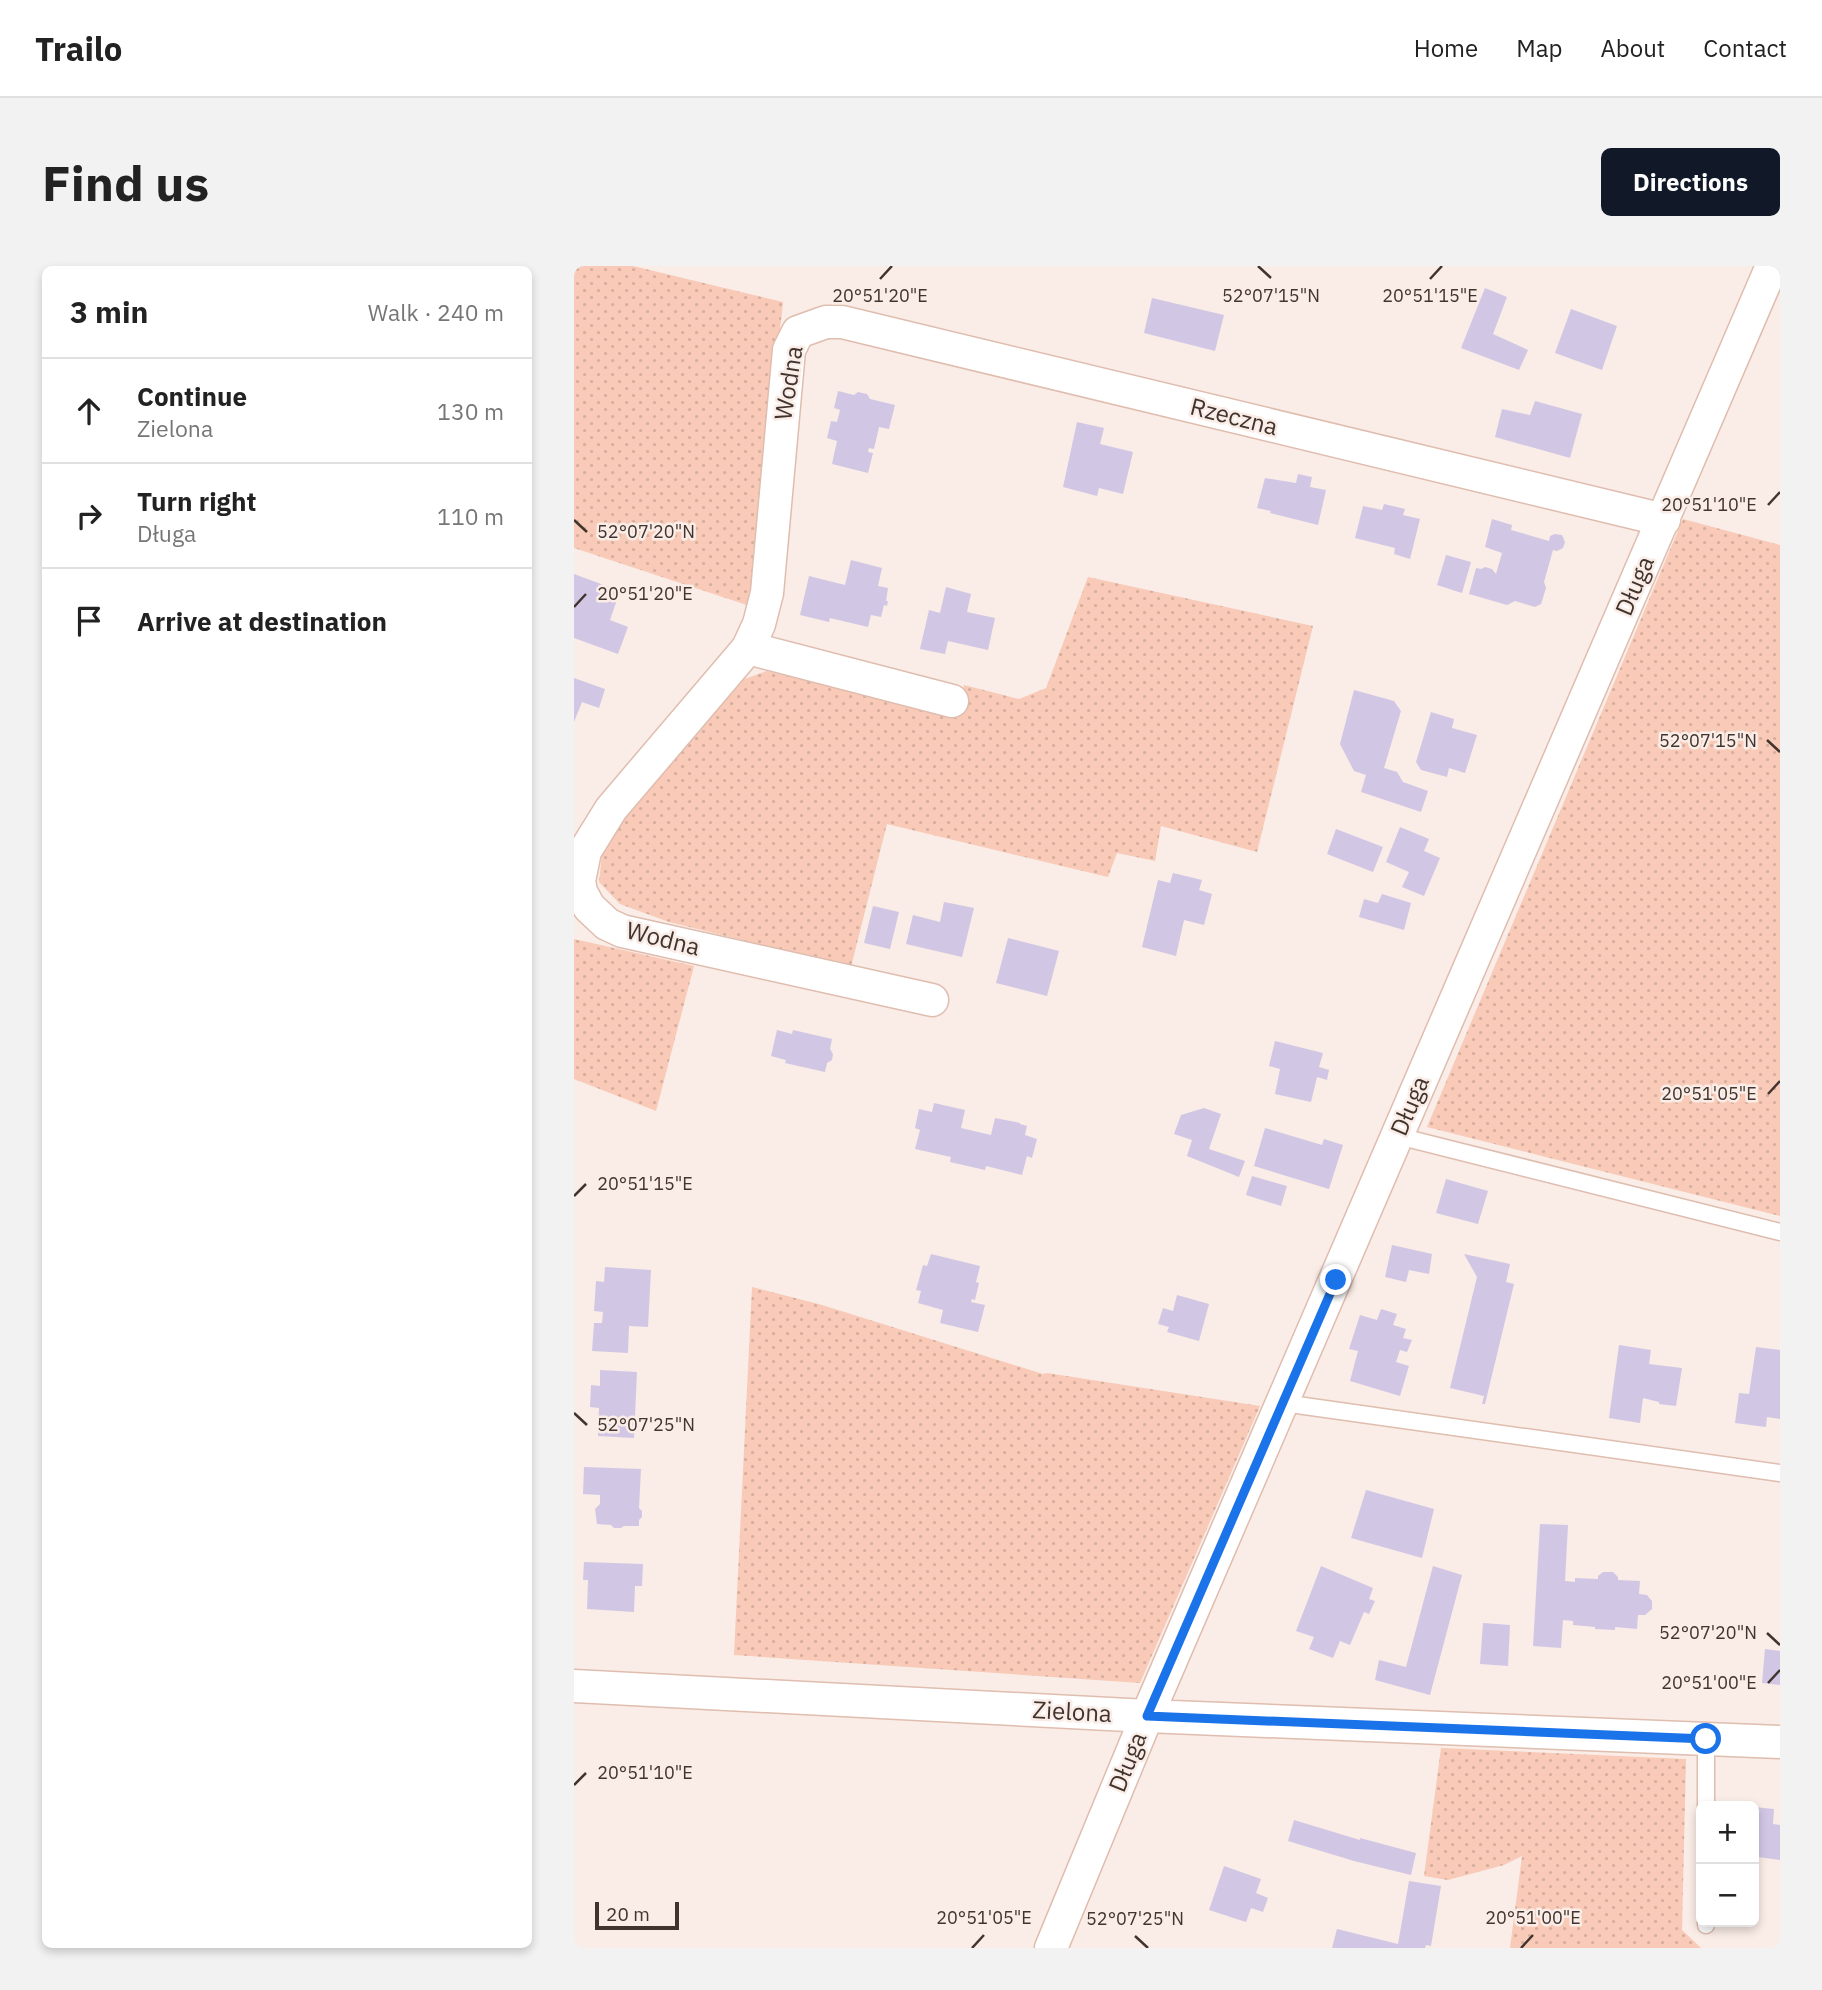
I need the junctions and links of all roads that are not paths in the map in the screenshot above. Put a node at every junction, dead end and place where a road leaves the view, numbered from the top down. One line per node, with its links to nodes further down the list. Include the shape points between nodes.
1 (1772, 266): 3 (street, Długa)
2 (805, 329): 3 (street, Rzeczna, via 842,322); 4 (street, Wodna, via 798,332 789,350 767,593)
3 (1664, 520): 7 (street, Długa)
4 (748, 648): 5 (street); 6 (street, Wodna, via 595,833 585,851 579,881 589,907 622,931)
5 (952, 701)
6 (932, 1000)
7 (1398, 1136): 8 (lane); 9 (street, Długa)
8 (1780, 1232)
9 (1283, 1403): 10 (lane); 12 (street, Długa)
10 (1780, 1473)
11 (574, 1686): 12 (street, Zielona)
12 (1147, 1716): 13 (street, Zielona); 16 (street, Długa)
13 (1706, 1739): 14 (street, Zielona); 15 (lane)
14 (1780, 1742)
15 (1706, 1801)
16 (1051, 1948)

